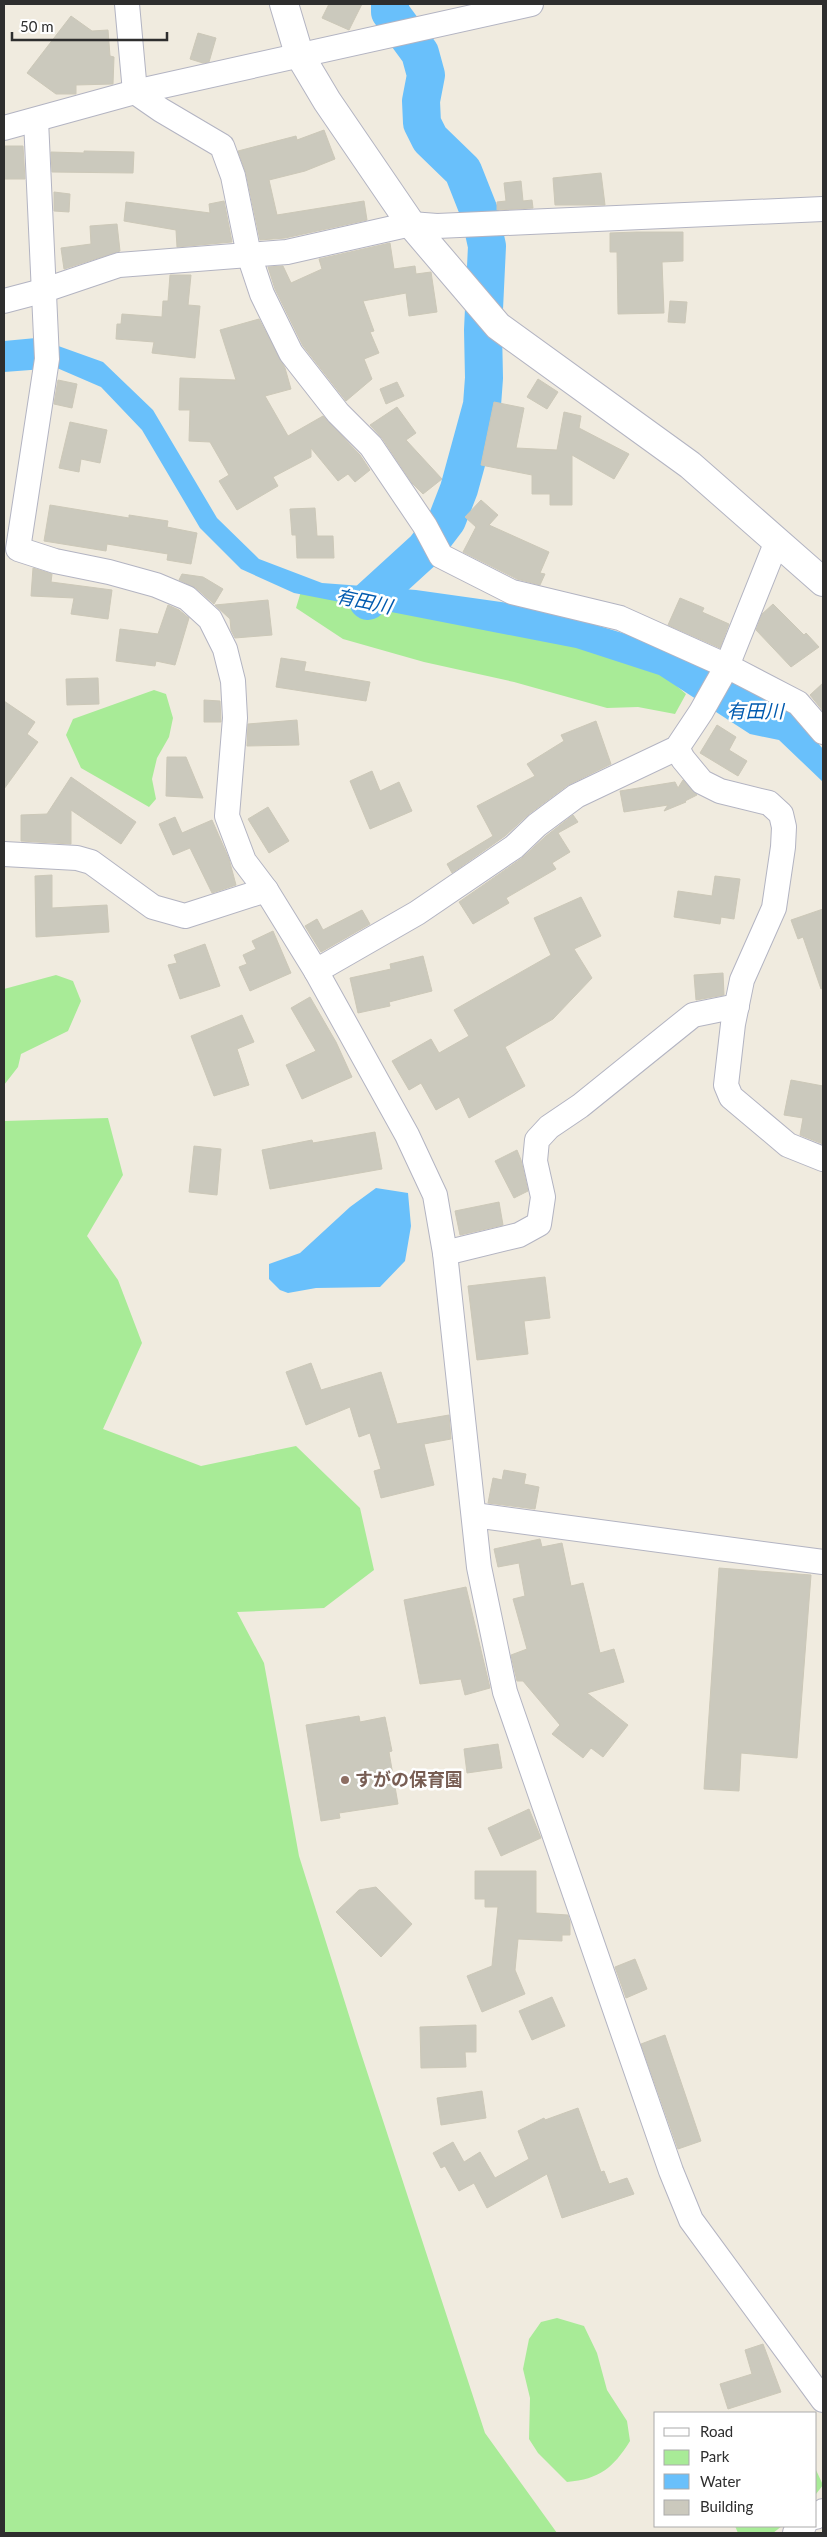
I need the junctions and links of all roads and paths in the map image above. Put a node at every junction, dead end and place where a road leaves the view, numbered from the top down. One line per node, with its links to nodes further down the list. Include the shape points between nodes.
1 (127, 4): 5 (street)
2 (284, 4): 4 (street)
3 (531, 4): 4 (street)
4 (299, 54): 5 (street); 9 (street)
5 (135, 92): 6 (street); 10 (street, via 222,146 234,176)
6 (36, 120): 7 (street); 11 (street)
7 (4, 128)
8 (823, 209): 9 (street)
9 (410, 224): 10 (street, via 287,252); 13 (street, via 498,326 690,465)
10 (249, 255): 11 (street, via 119,266); 15 (street, via 262,294 291,353 338,412 371,446 425,526 441,556 512,592 620,618)
11 (42, 291): 12 (street); 19 (street, via 47,359 18,549 156,585 187,598 210,619 225,649 233,681 235,718 227,816 244,861)
12 (4, 301)
13 (777, 541): 14 (street); 15 (street)
14 (823, 582)
15 (726, 666): 16 (street, via 798,703); 17 (street)
16 (823, 732)
17 (677, 748): 20 (street, via 576,796 514,847 417,913); 21 (street, via 702,782 769,803 781,814 784,826 774,908 742,980)
18 (4, 854): 19 (street, via 76,858 91,862 153,907 185,916)
19 (266, 890): 20 (street)
20 (316, 970): 23 (street, via 424,1168 435,1194)
21 (736, 1006): 22 (street, via 726,1085 731,1097 788,1145); 23 (street, via 693,1015 549,1127 537,1140 536,1161 543,1197 540,1224 520,1236)
22 (823, 1159)
23 (446, 1253): 24 (street)
24 (474, 1515): 25 (street); 26 (street, via 480,1567 505,1692 674,2179 691,2220)
25 (823, 1562)
26 (823, 2400)

